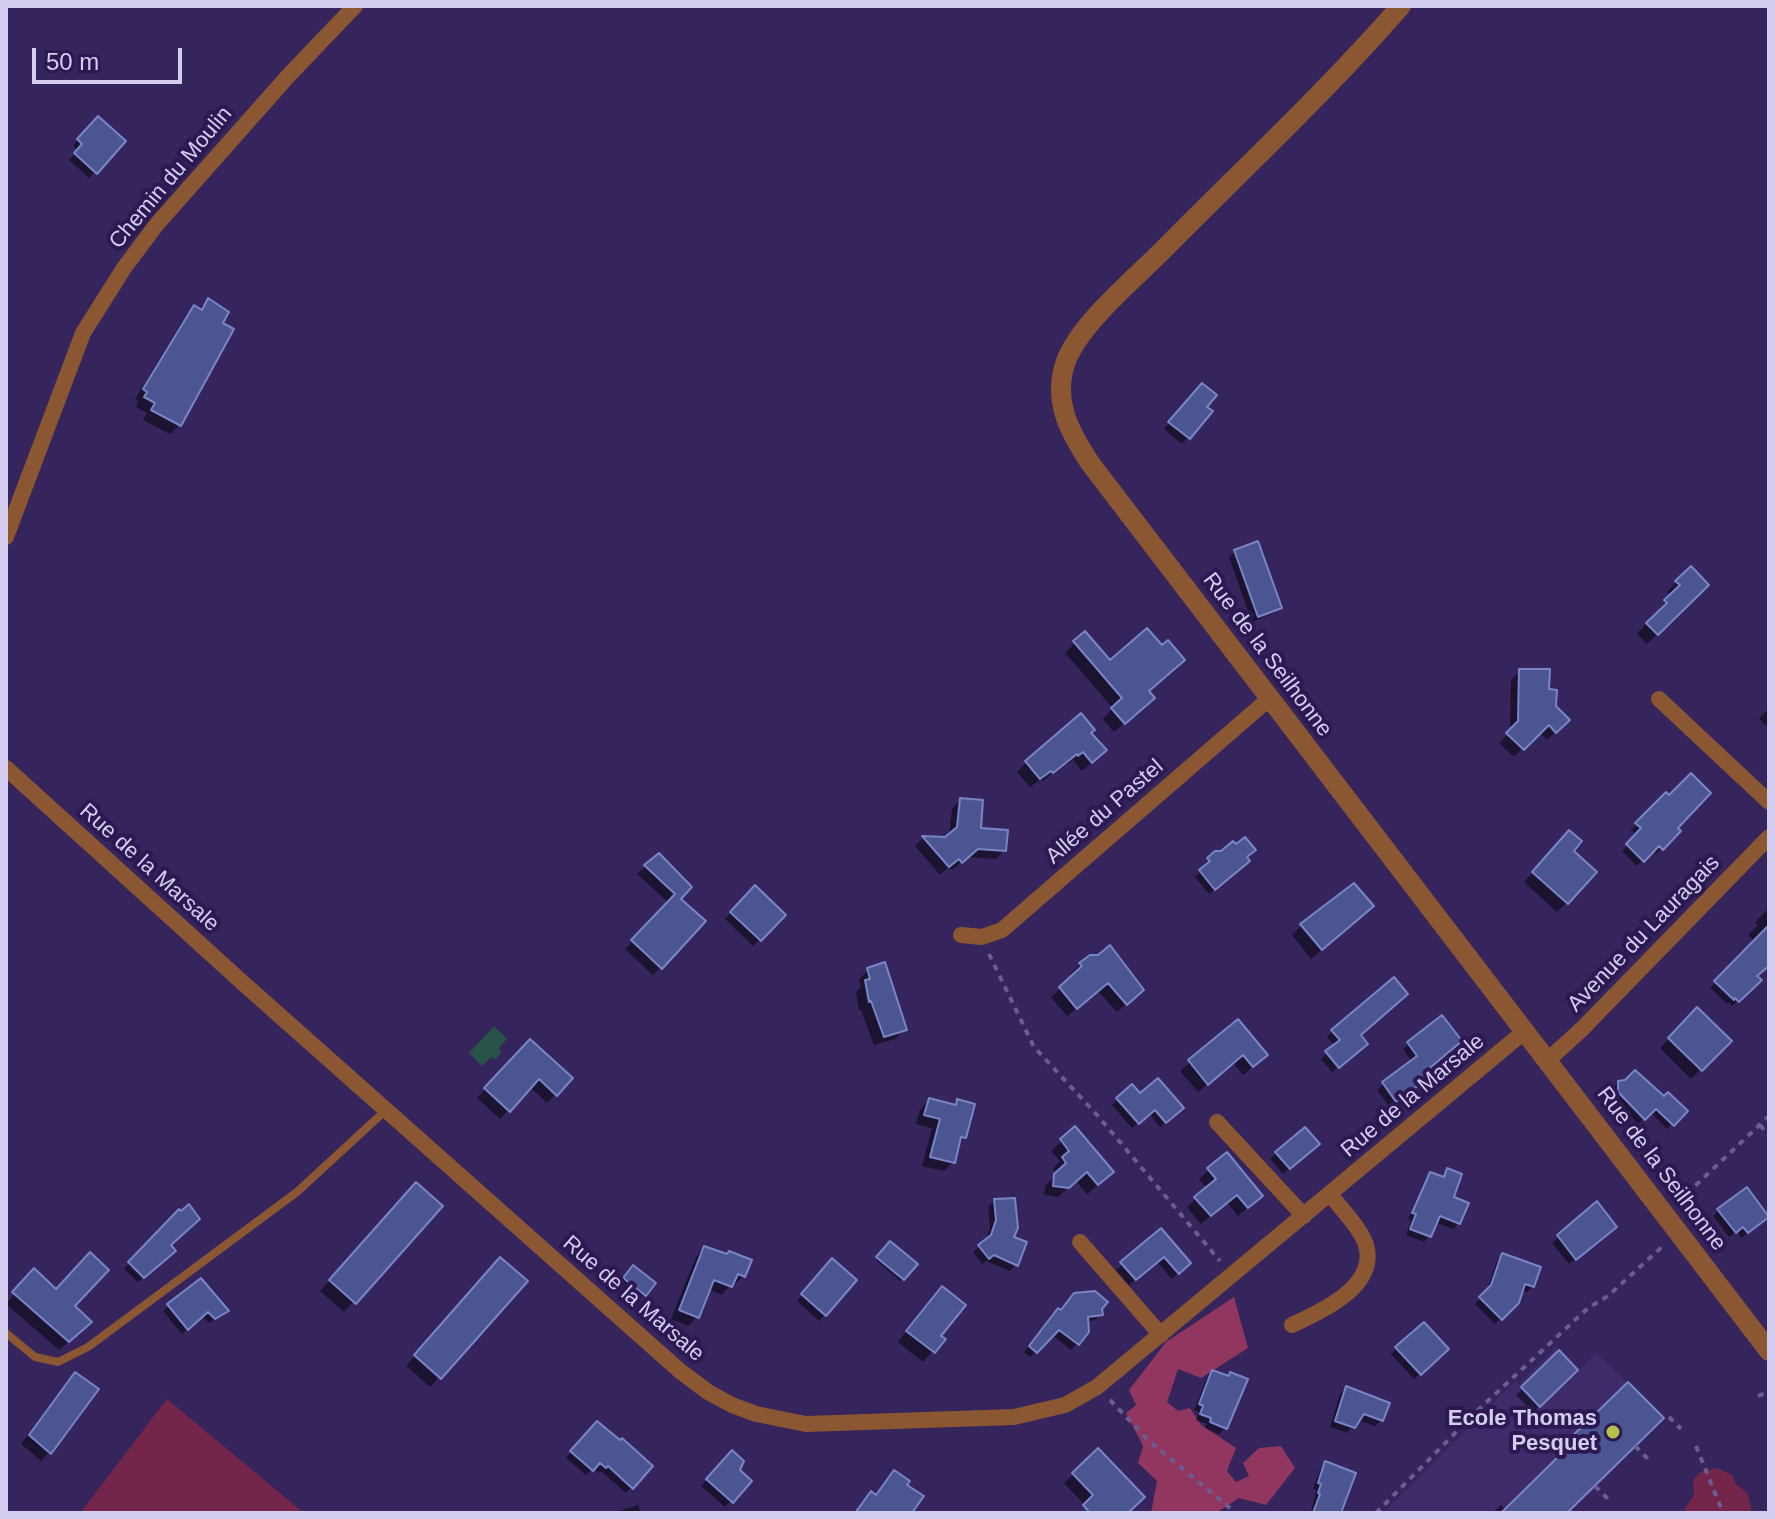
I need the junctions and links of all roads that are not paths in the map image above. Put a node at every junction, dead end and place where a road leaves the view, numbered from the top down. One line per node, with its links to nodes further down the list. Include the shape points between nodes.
1 (355, 6): 3 (street, Chemin du Moulin, via 157,224 109,291 71,361)
2 (1401, 6): 4 (street, Rue de la Seilhonne, via 1098,315 1067,359 1061,380 1066,423 1090,463)
3 (6, 537)
4 (1270, 698): 9 (street, Allée du Pastel, via 1002,930 982,937); 10 (street, Rue de la Seilhonne)
5 (1659, 699): 7 (street)
6 (6, 768): 12 (street, Rue de la Marsale)
7 (1769, 802)
8 (1769, 837): 11 (street, Avenue du Lauragais)
9 (961, 935)
10 (1525, 1031): 11 (street, Rue de la Seilhonne); 14 (street, Rue de la Marsale)
11 (1548, 1060): 20 (street, Rue de la Seilhonne)
12 (387, 1109): 18 (lane, via 297,1192 88,1347 58,1362 35,1357); 19 (street, Rue de la Marsale, via 680,1371 708,1392 756,1414 806,1424 1014,1417 1065,1405 1097,1387)
13 (1217, 1122): 15 (street)
14 (1330, 1194): 15 (street, Rue de la Marsale); 17 (street, via 1366,1246 1366,1262 1361,1277 1336,1302)
15 (1304, 1216): 19 (street, Rue de la Marsale)
16 (1080, 1242): 19 (street)
17 (1292, 1325)
18 (6, 1333)
19 (1161, 1335)
20 (1769, 1351)

